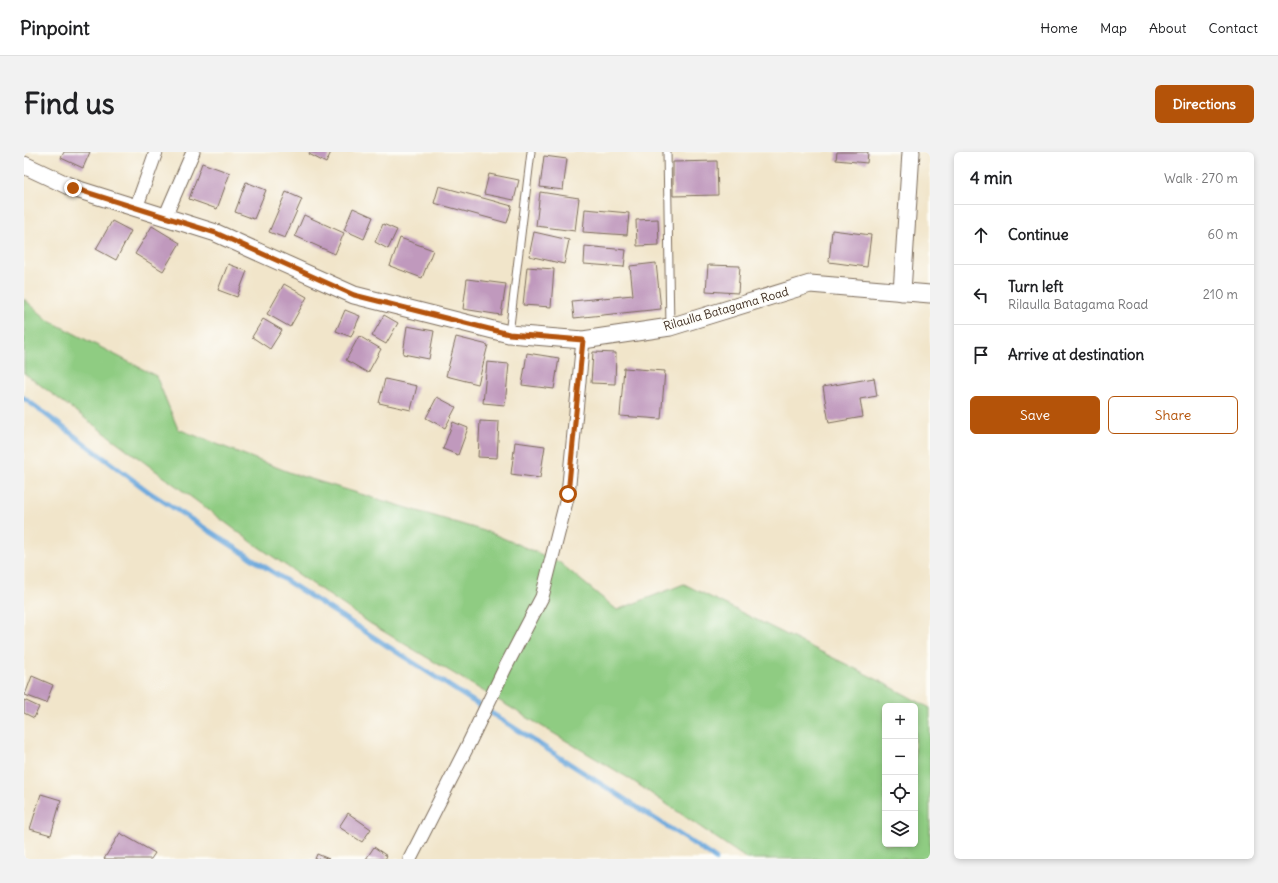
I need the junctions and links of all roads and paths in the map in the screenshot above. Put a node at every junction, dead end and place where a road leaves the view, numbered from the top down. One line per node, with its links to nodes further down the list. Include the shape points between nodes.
1 (156, 152): 7 (street)
2 (193, 152): 8 (street)
3 (531, 152): 12 (lane)
4 (667, 152): 11 (lane)
5 (911, 152): 9 (street)
6 (24, 165): 7 (street, Rilaulla Batagama Road, via 73,188)
7 (136, 208): 8 (street, Rilaulla Batagama Road)
8 (165, 217): 12 (street, Rilaulla Batagama Road, via 216,233 354,295)
9 (902, 292): 10 (street, Rilaulla Batagama Road); 11 (street, Rilaulla Batagama Road, via 810,284)
10 (930, 294)
11 (670, 327): 13 (street, Rilaulla Batagama Road)
12 (509, 334): 13 (street, Rilaulla Batagama Road)
13 (583, 340): 14 (street, via 568,494 542,597)
14 (410, 859)

